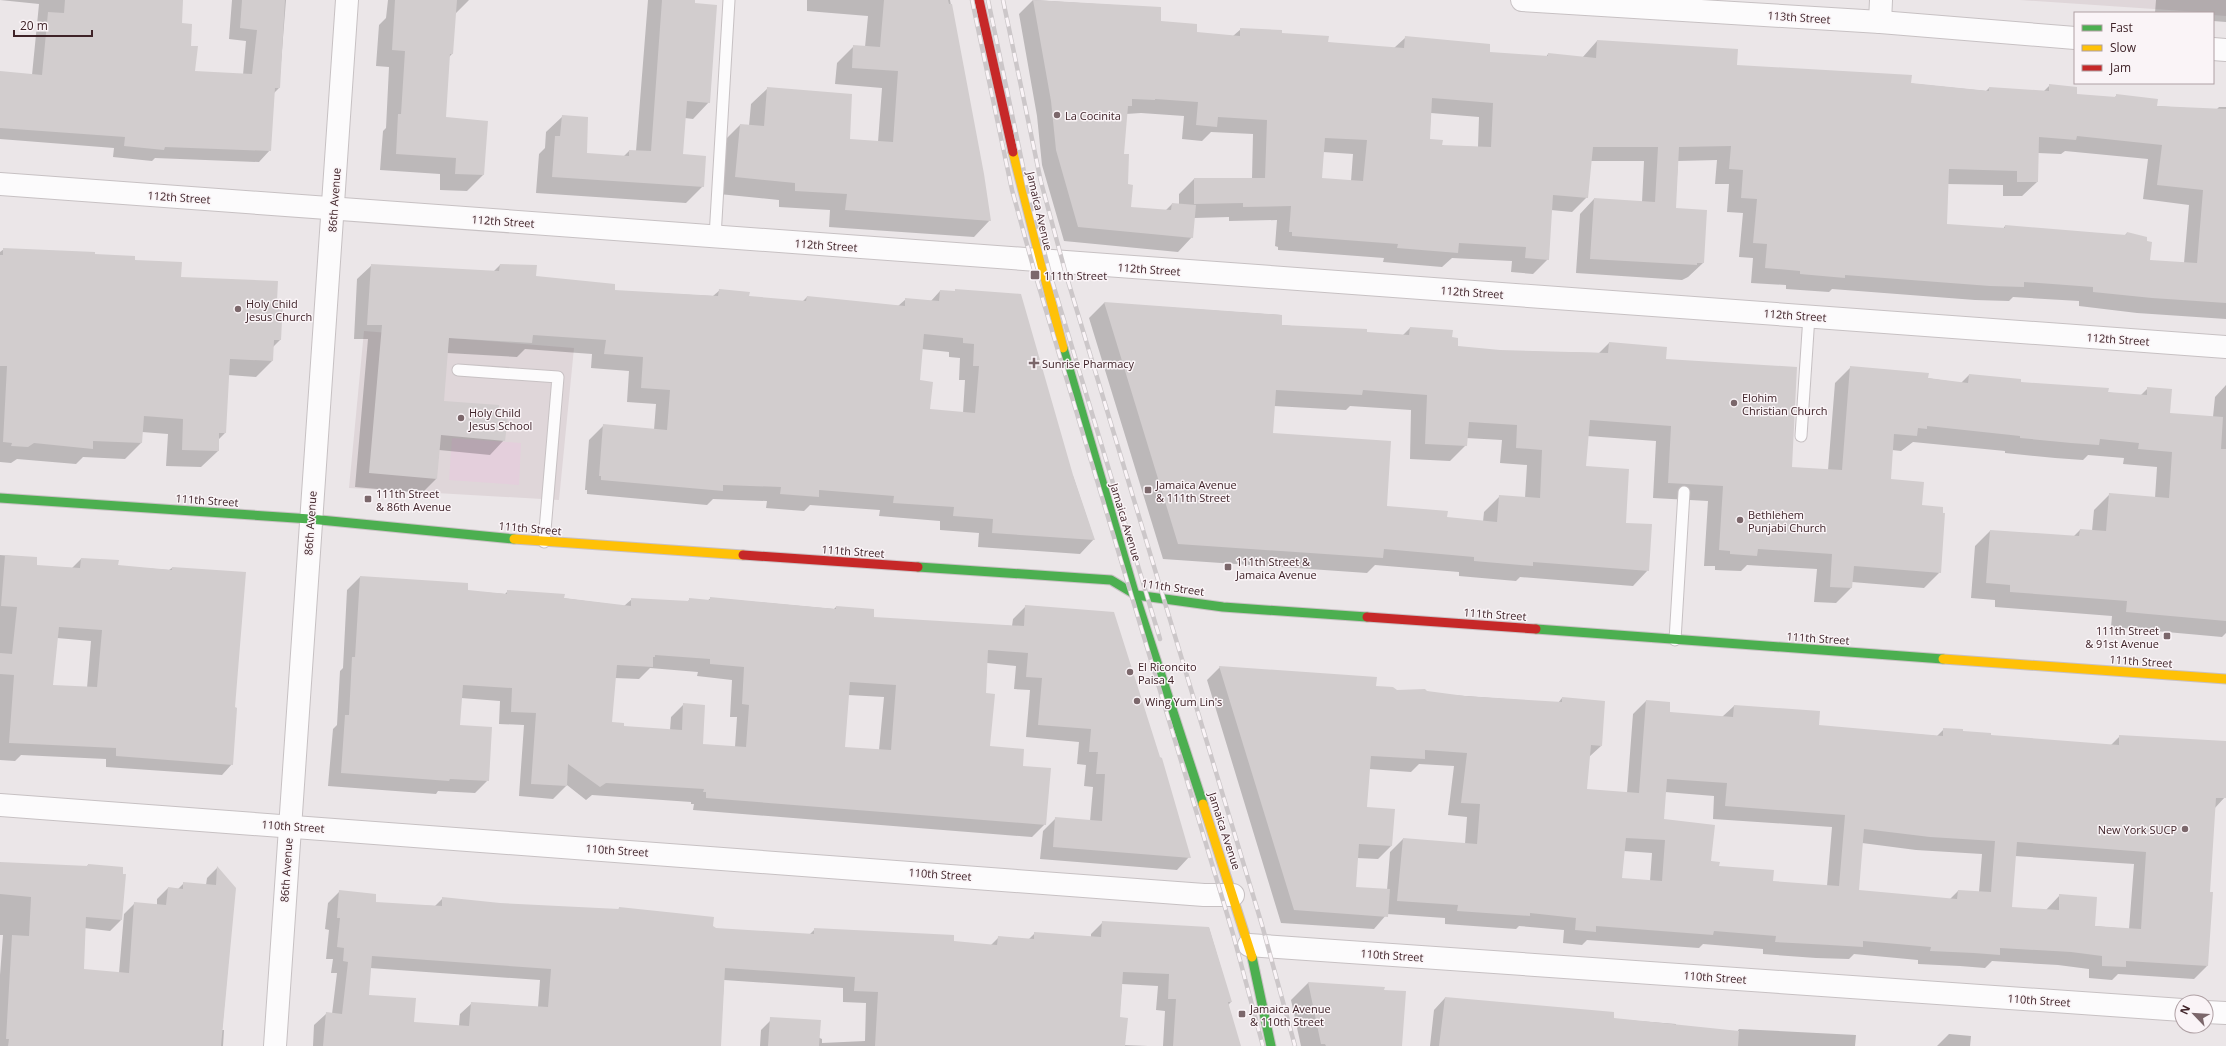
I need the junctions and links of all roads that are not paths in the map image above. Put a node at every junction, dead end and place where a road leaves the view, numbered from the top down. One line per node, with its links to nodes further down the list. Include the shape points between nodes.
1 (347, 0): 11 (street, 86th Avenue)
2 (729, 0): 12 (lane)
3 (978, 0): 13 (street, Jamaica Avenue)
4 (1522, 0): 6 (street, 113th Street)
5 (1881, 0): 6 (street)
6 (1880, 22): 7 (street, 113th Street)
7 (2074, 38)
8 (2214, 48): 9 (street)
9 (2226, 50)
10 (0, 184): 11 (street, 112th Street)
11 (334, 208): 12 (street, 112th Street); 20 (street, 86th Avenue)
12 (715, 237): 13 (street, 112th Street)
13 (1039, 261): 14 (street, 112th Street); 22 (street, Jamaica Avenue, via 1103,490)
14 (1808, 316): 15 (street, 112th Street); 17 (lane)
15 (2226, 347)
16 (458, 370): 21 (lane, via 558,377)
17 (1801, 436)
18 (1684, 492): 23 (lane)
19 (0, 498): 20 (street, 111th Street)
20 (310, 519): 21 (street, 111th Street); 26 (street, 86th Avenue)
21 (544, 542): 22 (street, 111th Street, via 1111,580)
22 (1136, 595): 23 (street, 111th Street, via 1224,607); 27 (street, Jamaica Avenue)
23 (1675, 640): 24 (street, 111th Street)
24 (2226, 679)
25 (0, 805): 26 (street, 110th Street)
26 (289, 826): 27 (street, 110th Street, via 1204,895); 32 (street, 86th Avenue)
27 (1233, 894): 28 (street, Jamaica Avenue)
28 (1249, 945): 29 (street, 110th Street); 33 (street, Jamaica Avenue)
29 (2174, 1009)
30 (2214, 1012): 31 (street)
31 (2226, 1013)
32 (275, 1046)
33 (1271, 1046)

